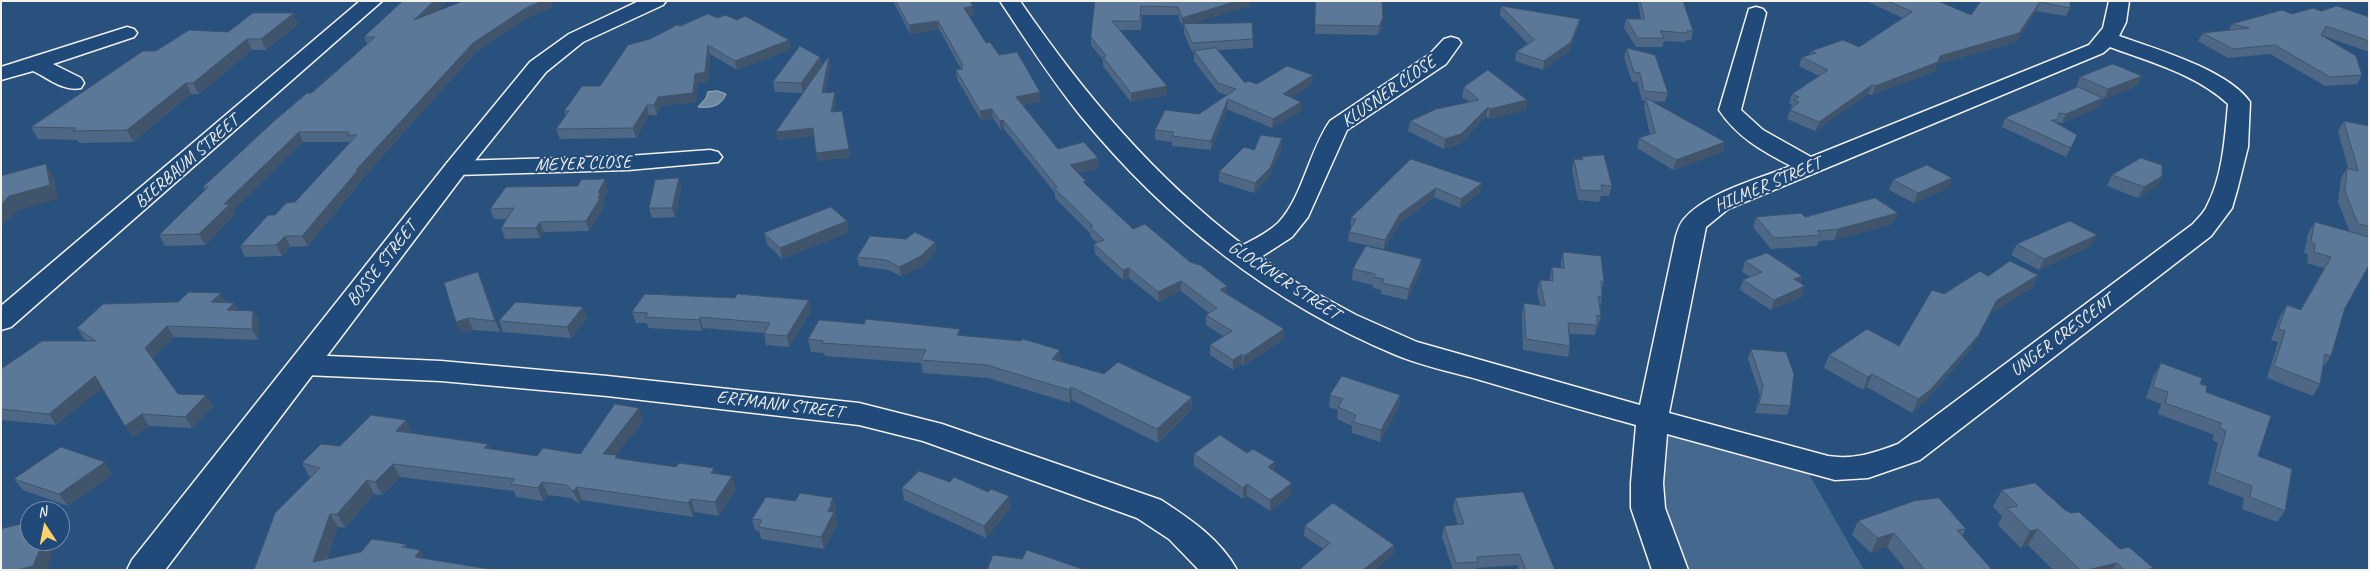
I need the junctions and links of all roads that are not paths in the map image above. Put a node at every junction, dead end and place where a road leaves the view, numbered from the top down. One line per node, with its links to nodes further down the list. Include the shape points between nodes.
1 (372, 1): 16 (street, BIERBAUM STREET)
2 (656, 1): 14 (street, BOSSE STREET, via 576,38 538,67)
3 (1010, 1): 15 (street, GLOCKNER STREET, via 1105,132 1193,219)
4 (2119, 1): 7 (street, via 2115,28)
5 (1756, 13): 13 (street, via 1730,110 1740,123 1760,138)
6 (127, 33): 9 (street)
7 (2108, 39): 13 (street, HILMER STREET, via 2096,48); 18 (street, UNGER CRESCENT, via 2223,88 2238,102 2236,147 2226,187 2219,208 2202,230 1909,452 1891,459 1840,469)
8 (1451, 43): 15 (street, KLUSNER CLOSE, via 1438,59 1338,126 1297,214 1287,227)
9 (37, 64): 10 (street); 11 (street)
10 (1, 74)
11 (73, 83)
12 (710, 157): 14 (street, MEYER CLOSE)
13 (1810, 166): 18 (street, HILMER STREET, via 1719,204 1694,223 1688,236)
14 (456, 168): 17 (street, BOSSE STREET)
15 (1242, 257): 18 (street, GLOCKNER STREET, via 1297,294 1409,349)
16 (1, 321)
17 (305, 365): 19 (street, BOSSE STREET); 20 (street, ERFMANN STREET, via 441,371 859,414 931,432 1148,509 1181,530)
18 (1652, 420): 21 (street, HILMER STREET, via 1648,508)
19 (145, 570)
20 (1219, 570)
21 (1670, 570)

